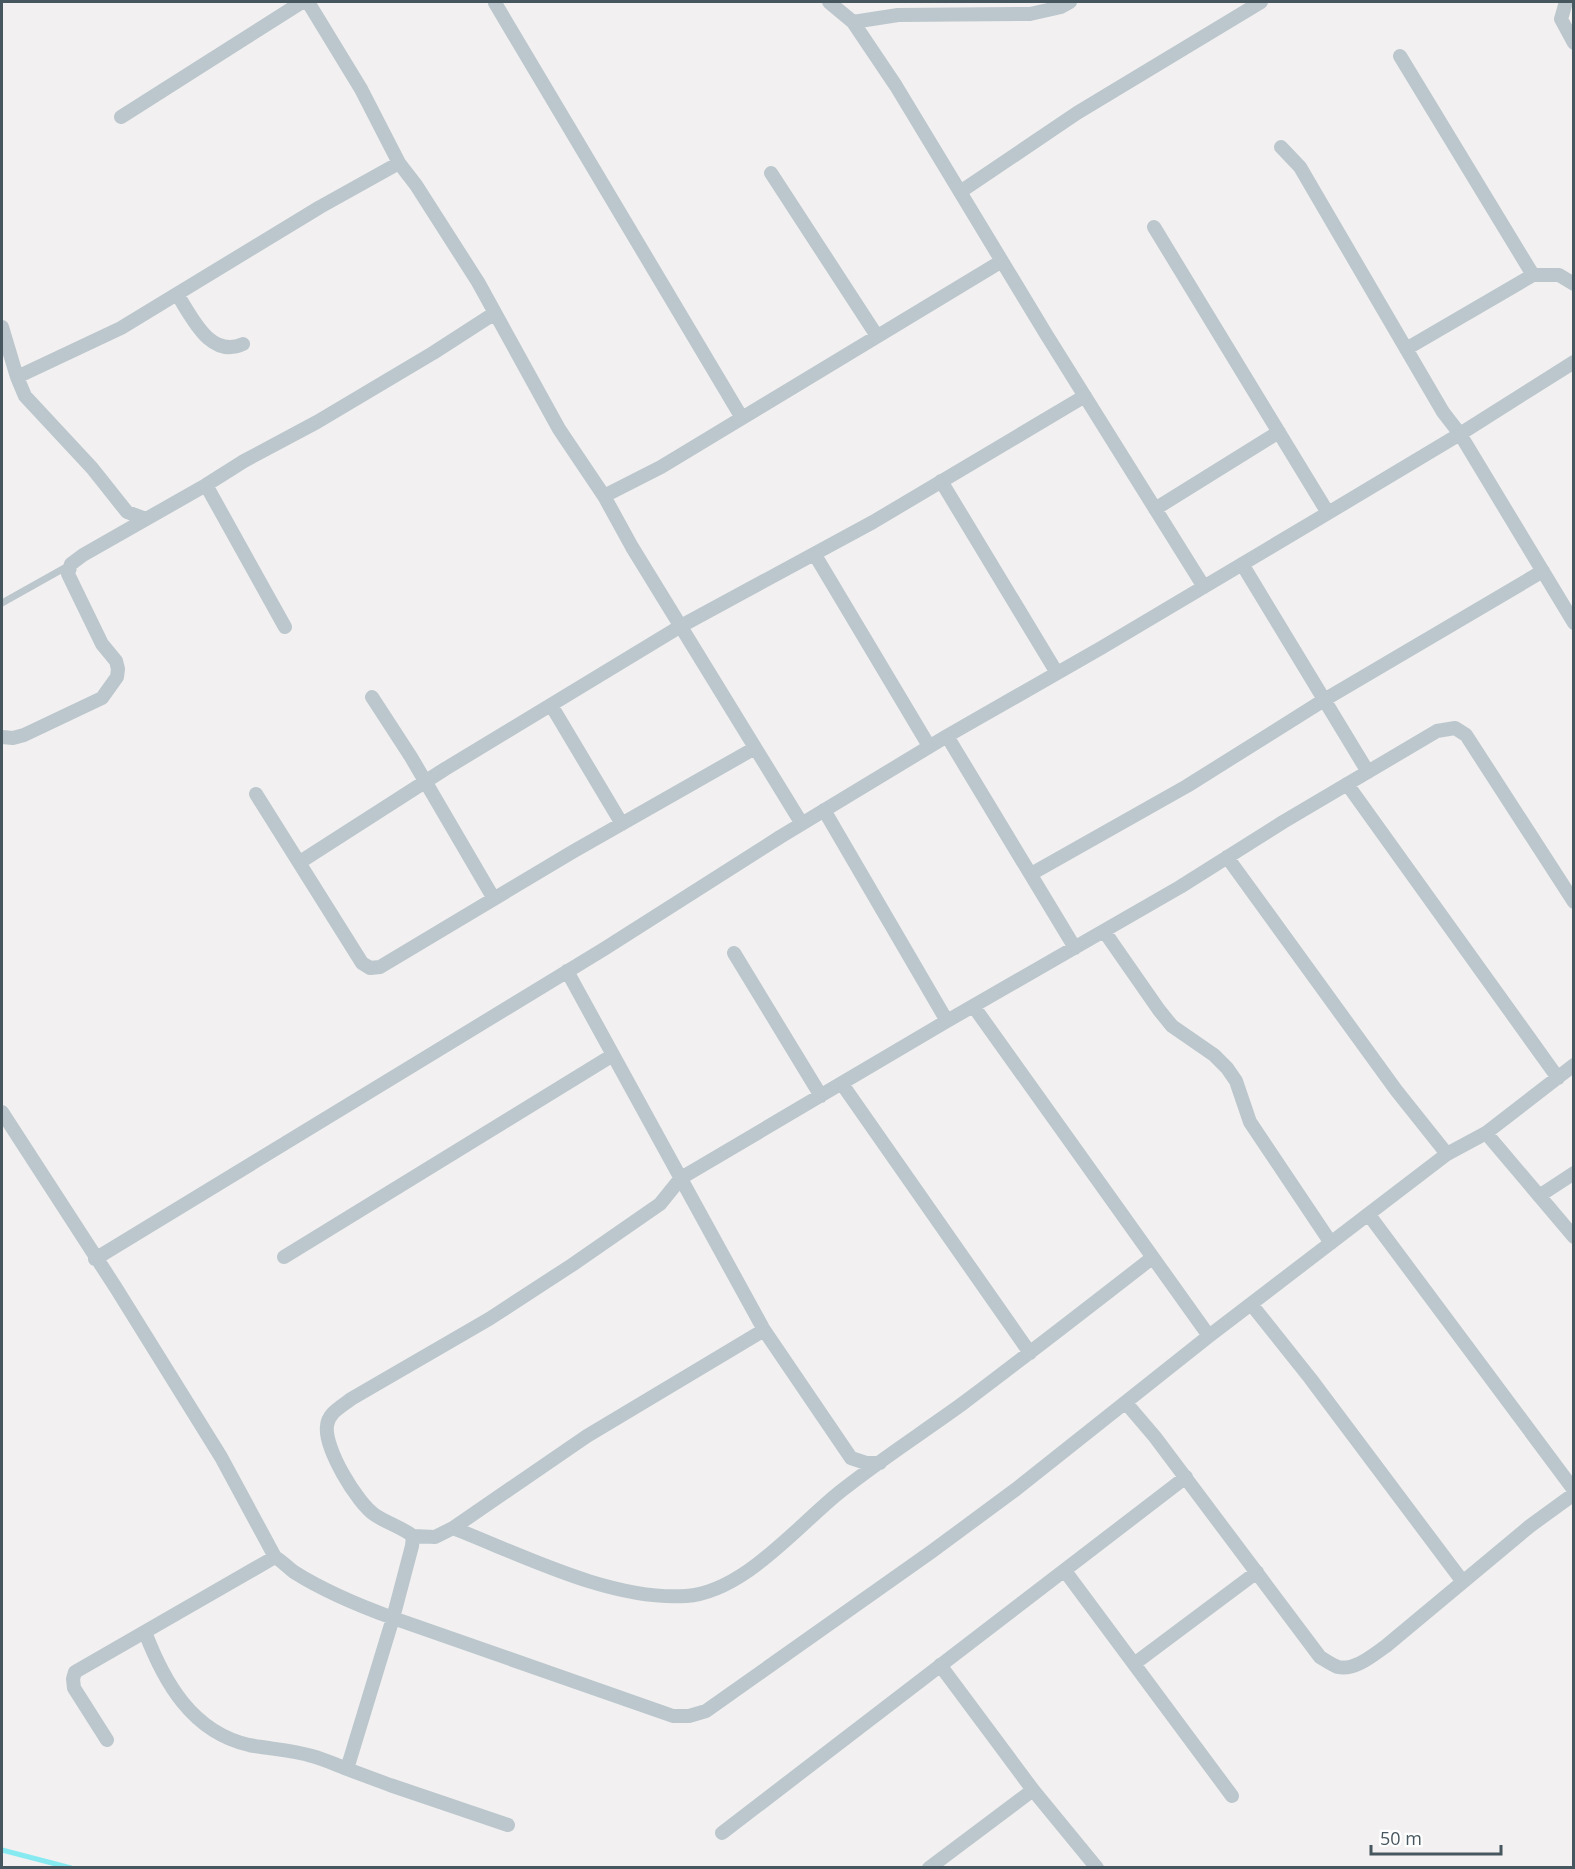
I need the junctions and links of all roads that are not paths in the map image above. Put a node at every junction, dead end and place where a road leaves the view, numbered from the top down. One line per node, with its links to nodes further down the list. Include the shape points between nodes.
1 (302, 2): 11 (street)
2 (308, 2): 13 (street, via 361,89)
3 (829, 2): 8 (street)
4 (1070, 2): 8 (street, via 1061,8 1030,14 898,15)
5 (1261, 2): 15 (street, via 1077,113)
6 (1566, 2): 9 (street, via 1561,19)
7 (495, 3): 29 (street)
8 (853, 22): 15 (street)
9 (1574, 43)
10 (1400, 56): 18 (street)
11 (121, 117)
12 (1281, 147): 25 (street, via 1300,167)
13 (399, 163): 20 (street); 21 (street)
14 (771, 173): 23 (street)
15 (960, 192): 17 (street)
16 (1154, 227): 30 (street)
17 (1002, 261): 23 (street); 28 (street)
18 (1533, 275): 19 (street, via 1559,275); 25 (street)
19 (1574, 284)
20 (177, 294): 24 (street, via 203,335 227,348); 27 (street, via 121,328)
21 (495, 313): 33 (street); 34 (street, via 559,429)
22 (2, 327): 27 (street)
23 (877, 336): 29 (street)
24 (243, 344)
25 (1406, 349): 31 (street)
26 (1574, 362): 31 (street)
27 (17, 377): 37 (street, via 26,396 127,512)
28 (1085, 396): 32 (street); 35 (street)
29 (742, 418): 34 (street)
30 (1279, 432): 35 (street); 36 (street)
31 (1460, 434): 36 (street); 41 (street)
32 (941, 481): 38 (street); 47 (street)
33 (206, 485): 37 (street); 46 (street)
34 (604, 496): 45 (street)
35 (1155, 509): 42 (street)
36 (1328, 513): 40 (street)
37 (146, 519): 39 (street)
38 (815, 555): 45 (street); 53 (street)
39 (70, 564): 43 (lane); 52 (street, via 68,574 102,644 116,661 117,677 102,698 24,735)
40 (1242, 564): 42 (street); 49 (street)
41 (1543, 571): 44 (street); 49 (street)
42 (1204, 587): 47 (street)
43 (2, 603)
44 (1574, 622)
45 (681, 626): 50 (street); 54 (street)
46 (285, 627)
47 (1057, 673): 51 (street)
48 (372, 697): 56 (street)
49 (1324, 700): 55 (street); 64 (street, via 1187,786)
50 (551, 705): 56 (street); 60 (street)
51 (947, 735): 53 (street); 64 (street)
52 (2, 737)
53 (929, 746): 59 (street)
54 (755, 748): 60 (street); 61 (street)
55 (1368, 772): 57 (street); 66 (street, via 1437,731 1455,728 1466,735)
56 (426, 782): 63 (street); 65 (street)
57 (1347, 784): 62 (street); 75 (street)
58 (256, 794): 63 (street)
59 (824, 810): 61 (street); 72 (street)
60 (622, 824): 65 (street)
61 (802, 824): 70 (street)
62 (1227, 857): 67 (street); 80 (street)
63 (300, 862): 65 (street, via 362,963 370,968 380,967)
64 (1031, 874): 68 (street)
65 (494, 899)
66 (1574, 902)
67 (1104, 931): 68 (street); 86 (street, via 1172,1026 1214,1055 1236,1080 1250,1122)
68 (1075, 948): 71 (street)
69 (734, 953): 77 (street)
70 (567, 971): 73 (street); 89 (street)
71 (974, 1007): 72 (street); 88 (street)
72 (947, 1021): 76 (street)
73 (613, 1055): 82 (street); 87 (street)
74 (1574, 1065): 75 (street)
75 (1558, 1078): 79 (street)
76 (842, 1084): 77 (street); 93 (street)
77 (821, 1096): 82 (street)
78 (2, 1113): 89 (street)
79 (1486, 1134): 80 (street); 83 (street)
80 (1447, 1154): 84 (street)
81 (1574, 1173): 83 (street)
82 (681, 1178): 91 (street); 99 (street, via 660,1203 572,1265 331,1414 327,1434 344,1477 374,1515)
83 (1539, 1196): 85 (street)
84 (1369, 1215): 86 (street); 97 (street)
85 (1574, 1237)
86 (1331, 1243): 90 (street)
87 (284, 1257)
88 (1152, 1258): 92 (street); 93 (street)
89 (95, 1259): 100 (street, via 221,1457)
90 (1251, 1304): 92 (street); 103 (street)
91 (764, 1329): 95 (street, via 851,1458); 98 (street, via 587,1436)
92 (1209, 1336): 94 (street)
93 (1030, 1353): 95 (street)
94 (1126, 1403): 96 (street); 104 (street, via 931,1552 706,1710 689,1716 673,1716)
95 (880, 1463): 98 (street, via 733,1581 706,1593 649,1594 586,1581)
96 (1186, 1477): 101 (street); 102 (street)
97 (1574, 1492): 103 (street)
98 (453, 1528): 99 (street, via 435,1537)
99 (412, 1536): 104 (street)
100 (276, 1557): 104 (street, via 309,1580); 105 (street)
101 (1065, 1571): 106 (street); 107 (street)
102 (1257, 1572): 103 (street, via 1320,1658 1338,1667 1353,1666 1379,1651); 106 (street)
103 (1463, 1582)
104 (393, 1618): 109 (street)
105 (145, 1632): 108 (street, via 75,1672 74,1688); 109 (street, via 172,1690 198,1720 221,1736 312,1756)
106 (1134, 1664): 111 (street)
107 (940, 1665): 110 (street); 113 (street)
108 (107, 1740)
109 (347, 1769): 112 (street)
110 (1033, 1790): 114 (street); 115 (street)
111 (1233, 1796)
112 (508, 1825)
113 (722, 1833)
114 (929, 1868)
115 (1097, 1868)

